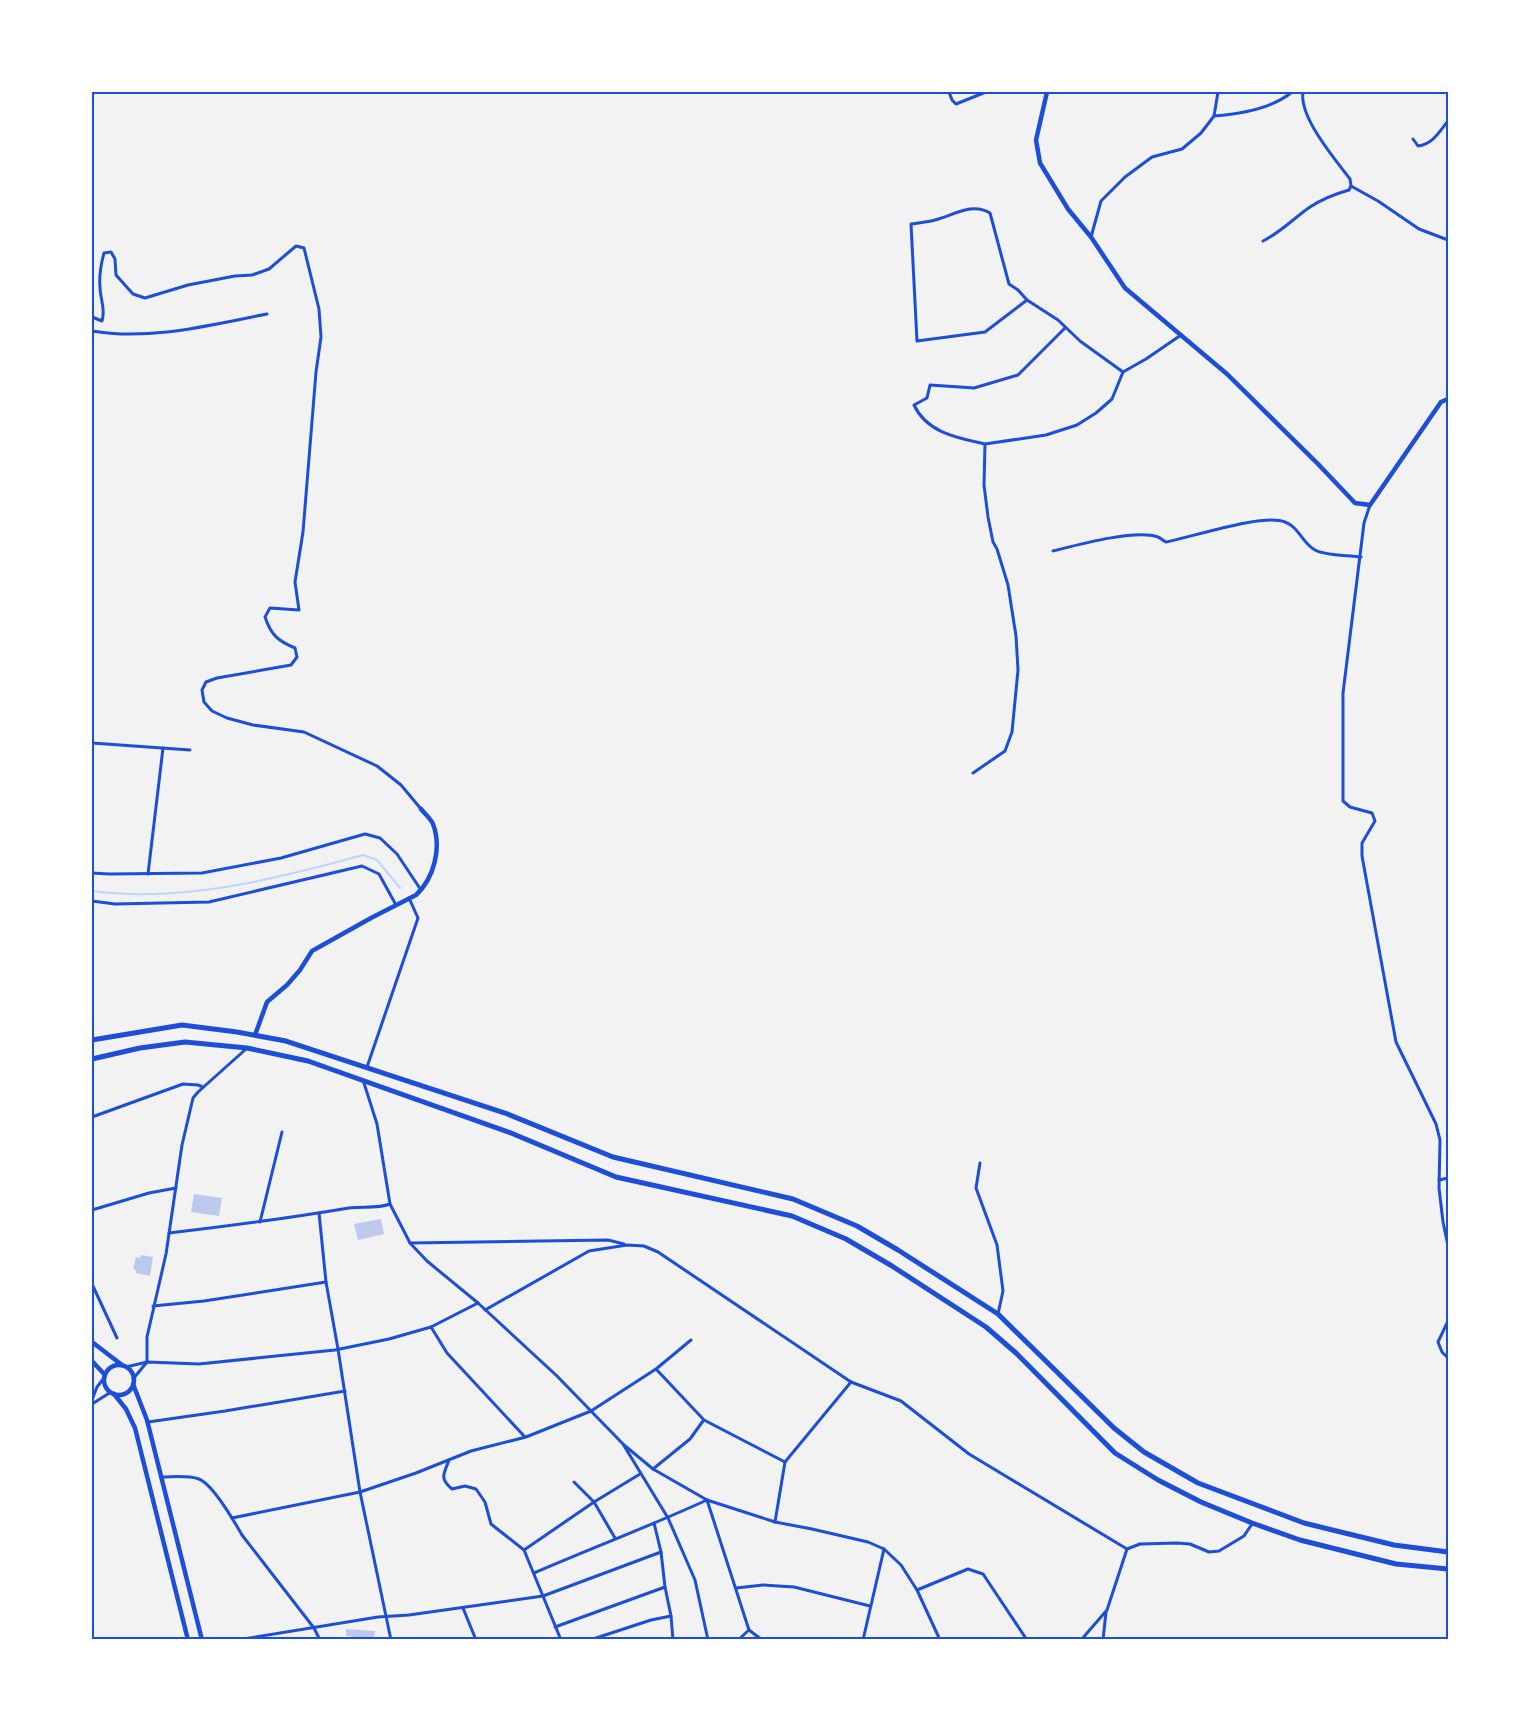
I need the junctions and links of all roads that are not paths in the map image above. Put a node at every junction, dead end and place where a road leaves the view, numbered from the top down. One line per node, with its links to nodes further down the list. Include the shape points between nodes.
1 (949, 92): 2 (street, via 956,104)
2 (986, 92)
3 (1047, 92): 11 (street, via 1036,140 1040,163 1068,209)
4 (1218, 92): 7 (street)
5 (1292, 92): 7 (street, via 1261,107)
6 (1303, 92): 10 (street, via 1307,117)
7 (1214, 116): 11 (street, via 1182,148 1152,157 1125,177 1101,201)
8 (1449, 121): 9 (street, via 1432,141 1418,146)
9 (1413, 140)
10 (1351, 186): 12 (street, via 1419,230); 13 (street, via 1310,207)
11 (1091, 237): 19 (street, via 1125,288)
12 (1449, 240)
13 (1263, 241)
14 (1027, 300): 14 (street, via 1009,284 990,213 974,208 911,224 917,341 985,332); 17 (street)
15 (267, 314): 18 (street, via 180,331)
16 (92, 317): 30 (street, via 102,321 105,313 99,287 104,253 111,252 116,275 133,294 145,298 188,285 252,275 268,269 296,246 304,248 320,309 321,337 295,582 299,610 270,608 265,617 280,641 295,648 297,657 291,665 206,682 202,690 204,702 227,718 304,732 377,766)
17 (1065, 328): 20 (street); 22 (street, via 1018,375 974,388 930,385 927,398 914,405 919,415 944,434)
18 (92, 331)
19 (1181, 335): 20 (street); 23 (street, via 1227,374 1355,503)
20 (1123, 372): 22 (street, via 1112,399 1077,424 1046,435)
21 (1449, 399): 23 (street, via 1441,402)
22 (985, 444): 29 (street, via 988,517 1008,585 1018,670 1012,732 1005,751)
23 (1370, 505): 25 (street)
24 (1053, 551): 25 (street, via 1141,535 1166,542 1272,519 1293,526 1317,552)
25 (1361, 557): 48 (street, via 1343,693 1342,801 1372,813 1375,821 1362,843 1362,851 1377,937 1396,1042 1436,1124 1440,1140)
26 (92, 743): 27 (street)
27 (163, 748): 28 (street); 32 (street)
28 (190, 750)
29 (973, 773)
30 (422, 809): 33 (street, via 436,834 437,854)
31 (92, 873): 32 (street)
32 (148, 874): 33 (street, via 202,873 281,858 365,834 380,838 397,854)
33 (421, 890): 34 (street)
34 (409, 898): 36 (street); 41 (street, via 418,918)
35 (92, 900): 36 (street, via 115,904 209,902 362,866 379,874)
36 (396, 905): 37 (street, via 312,951 287,985 267,1002)
37 (255, 1035): 38 (main road, via 182,1025); 41 (main road, via 286,1041)
38 (92, 1040)
39 (247, 1048): 40 (main road, via 185,1042); 42 (main road, via 308,1060); 43 (street)
40 (92, 1059)
41 (367, 1068): 63 (main road, via 505,1113 614,1157 793,1199 857,1226)
42 (363, 1080): 50 (street, via 377,1124); 99 (main road, via 511,1133 616,1177 792,1216 846,1239 986,1327 1116,1453 1158,1480)
43 (204, 1088): 44 (street, via 183,1084); 49 (street, via 193,1098)
44 (92, 1118)
45 (282, 1132): 53 (street)
46 (980, 1163): 63 (street, via 976,1188 997,1245 1003,1291)
47 (1449, 1178): 48 (street)
48 (1439, 1180): 57 (street)
49 (176, 1188): 51 (street); 54 (street)
50 (390, 1204): 52 (street); 55 (street)
51 (92, 1210)
52 (319, 1213): 53 (street); 58 (street)
53 (260, 1222): 54 (street)
54 (169, 1233): 61 (street)
55 (410, 1243): 56 (street, via 608,1240); 60 (street)
56 (627, 1245): 62 (street, via 589,1251); 77 (street, via 658,1252)
57 (1449, 1246)
58 (326, 1282): 61 (street); 69 (street)
59 (92, 1284): 66 (street)
60 (478, 1303): 62 (street); 65 (street)
61 (153, 1306): 72 (street)
62 (485, 1310): 81 (street)
63 (998, 1314): 105 (main road, via 1114,1428 1144,1452 1198,1483 1304,1523 1395,1545)
64 (1449, 1321): 70 (street, via 1438,1342)
65 (431, 1327): 69 (street); 84 (street, via 447,1353)
66 (117, 1338)
67 (691, 1340): 74 (street)
68 (92, 1342): 73 (street)
69 (338, 1349): 72 (street, via 199,1364); 78 (street)
70 (1449, 1358)
71 (92, 1362): 75 (street)
72 (147, 1362): 73 (street); 76 (street)
73 (124, 1366): 75 (street, via 112,1366); 76 (street, via 130,1370)
74 (656, 1369): 81 (street); 82 (street)
75 (104, 1376): 79 (street, via 105,1386); 80 (street)
76 (133, 1382): 79 (street, via 123,1394); 83 (street)
77 (851, 1383): 87 (street); 103 (street, via 901,1401 969,1454)
78 (345, 1391): 83 (street); 92 (street)
79 (112, 1393): 80 (street); 121 (street, via 135,1428)
80 (92, 1402)
81 (591, 1412): 84 (street); 85 (street)
82 (704, 1420): 87 (street); 88 (street, via 690,1439)
83 (147, 1422): 90 (street)
84 (526, 1437): 86 (street)
85 (623, 1444): 88 (street); 89 (street)
86 (449, 1460): 92 (street); 102 (street, via 445,1483 452,1489 476,1489 485,1502 491,1524)
87 (785, 1462): 97 (street)
88 (653, 1469): 93 (street)
89 (640, 1474): 94 (street); 96 (street)
90 (161, 1477): 95 (street, via 200,1479); 122 (street)
91 (574, 1482): 94 (street)
92 (360, 1492): 95 (street); 116 (street)
93 (707, 1500): 96 (street); 97 (street); 109 (street)
94 (594, 1502): 100 (street); 102 (street)
95 (232, 1518): 118 (street)
96 (668, 1518): 98 (street); 130 (street, via 695,1580)
97 (775, 1522): 101 (street)
98 (654, 1523): 100 (street); 104 (street)
99 (1252, 1523): 103 (street, via 1244,1536 1219,1551 1177,1543 1140,1544); 106 (main road, via 1364,1557)
100 (615, 1538): 107 (street)
101 (884, 1549): 110 (street, via 901,1565); 112 (street)
102 (524, 1550): 107 (street)
103 (1127, 1550): 114 (street)
104 (661, 1552): 108 (street); 111 (street)
105 (1449, 1552)
106 (1449, 1569)
107 (534, 1573): 111 (street)
108 (664, 1587): 115 (street); 117 (street)
109 (736, 1588): 112 (street, via 794,1587); 119 (street)
110 (917, 1590): 134 (street); 135 (street, via 968,1569 983,1574)
111 (543, 1596): 113 (street); 117 (street)
112 (870, 1606): 133 (street)
113 (463, 1608): 116 (street); 126 (street)
114 (1107, 1610): 136 (street); 137 (street)
115 (671, 1616): 128 (street); 129 (street)
116 (385, 1617): 118 (street); 125 (street)
117 (555, 1627): 127 (street)
118 (314, 1628): 120 (street); 124 (street)
119 (749, 1630): 131 (street); 132 (street)
120 (247, 1639): 123 (street)
121 (188, 1640)
122 (202, 1640)
123 (237, 1640)
124 (320, 1640)
125 (391, 1640)
126 (476, 1640)
127 (561, 1640)
128 (590, 1640)
129 (673, 1640)
130 (708, 1640)
131 (738, 1640)
132 (762, 1640)
133 (863, 1640)
134 (940, 1640)
135 (1027, 1640)
136 (1081, 1640)
137 (1103, 1640)

